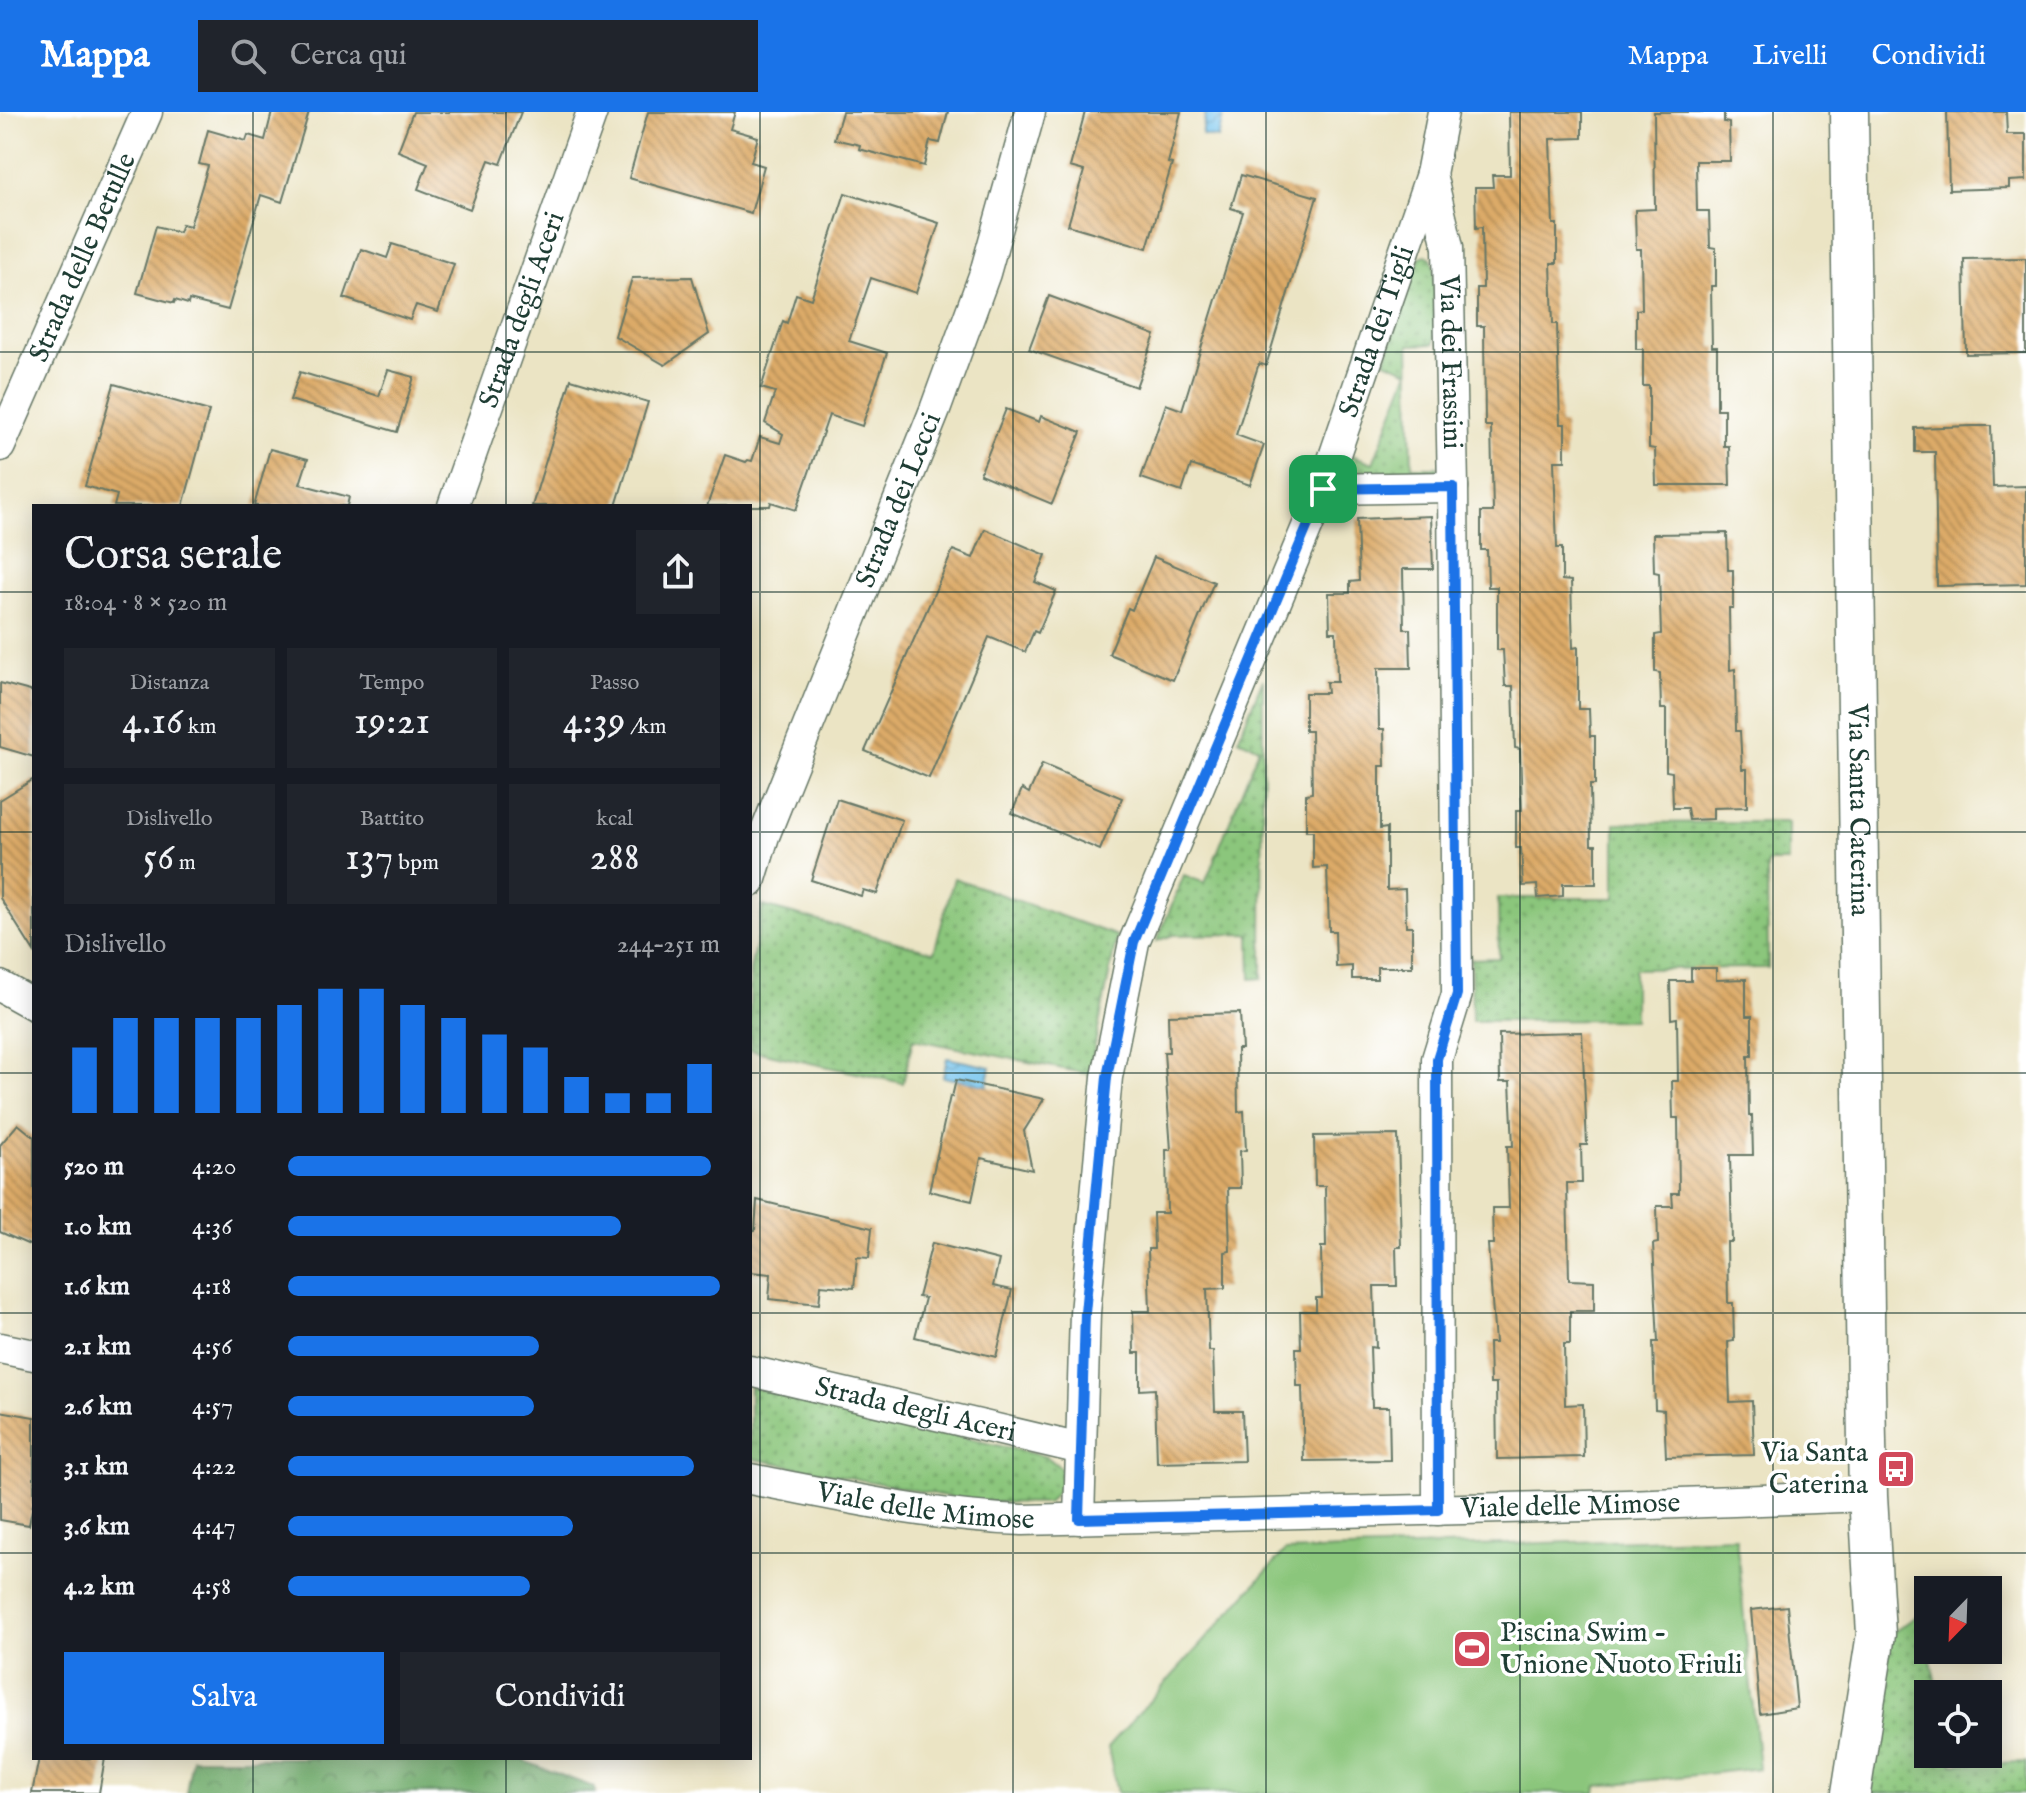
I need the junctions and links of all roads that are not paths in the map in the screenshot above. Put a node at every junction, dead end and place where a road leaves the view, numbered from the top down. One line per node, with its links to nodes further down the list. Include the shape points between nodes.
1 (147, 112): 7 (street, Strada delle Betulle)
2 (592, 112): 10 (street, Strada degli Aceri)
3 (1030, 112): 11 (street, Strada dei Lecci, via 985,273)
4 (1443, 112): 6 (street, Strada dei Tigli)
5 (1849, 112): 19 (street, Via Santa Caterina)
6 (1431, 174): 8 (street, Via dei Frassini, via 1448,247); 9 (street, Strada dei Tigli)
7 (0, 446)
8 (1453, 487): 9 (street); 20 (street, Via dei Frassini, via 1457,994 1437,1059)
9 (1323, 489): 17 (street, Strada dei Tigli, via 1134,942 1107,1077 1085,1313)
10 (454, 504)
11 (752, 875)
12 (0, 986): 13 (street)
13 (32, 1004)
14 (0, 1348): 15 (street)
15 (32, 1355)
16 (752, 1371): 17 (street, Strada degli Aceri)
17 (1081, 1449): 21 (street, Strada dei Tigli)
18 (752, 1479): 21 (street, Viale delle Mimose, via 925,1512)
19 (1868, 1496): 20 (street, Viale delle Mimose); 22 (street, Via Santa Caterina, via 1876,1634)
20 (1438, 1510): 21 (street, Viale delle Mimose)
21 (1079, 1519)
22 (1851, 1793)

